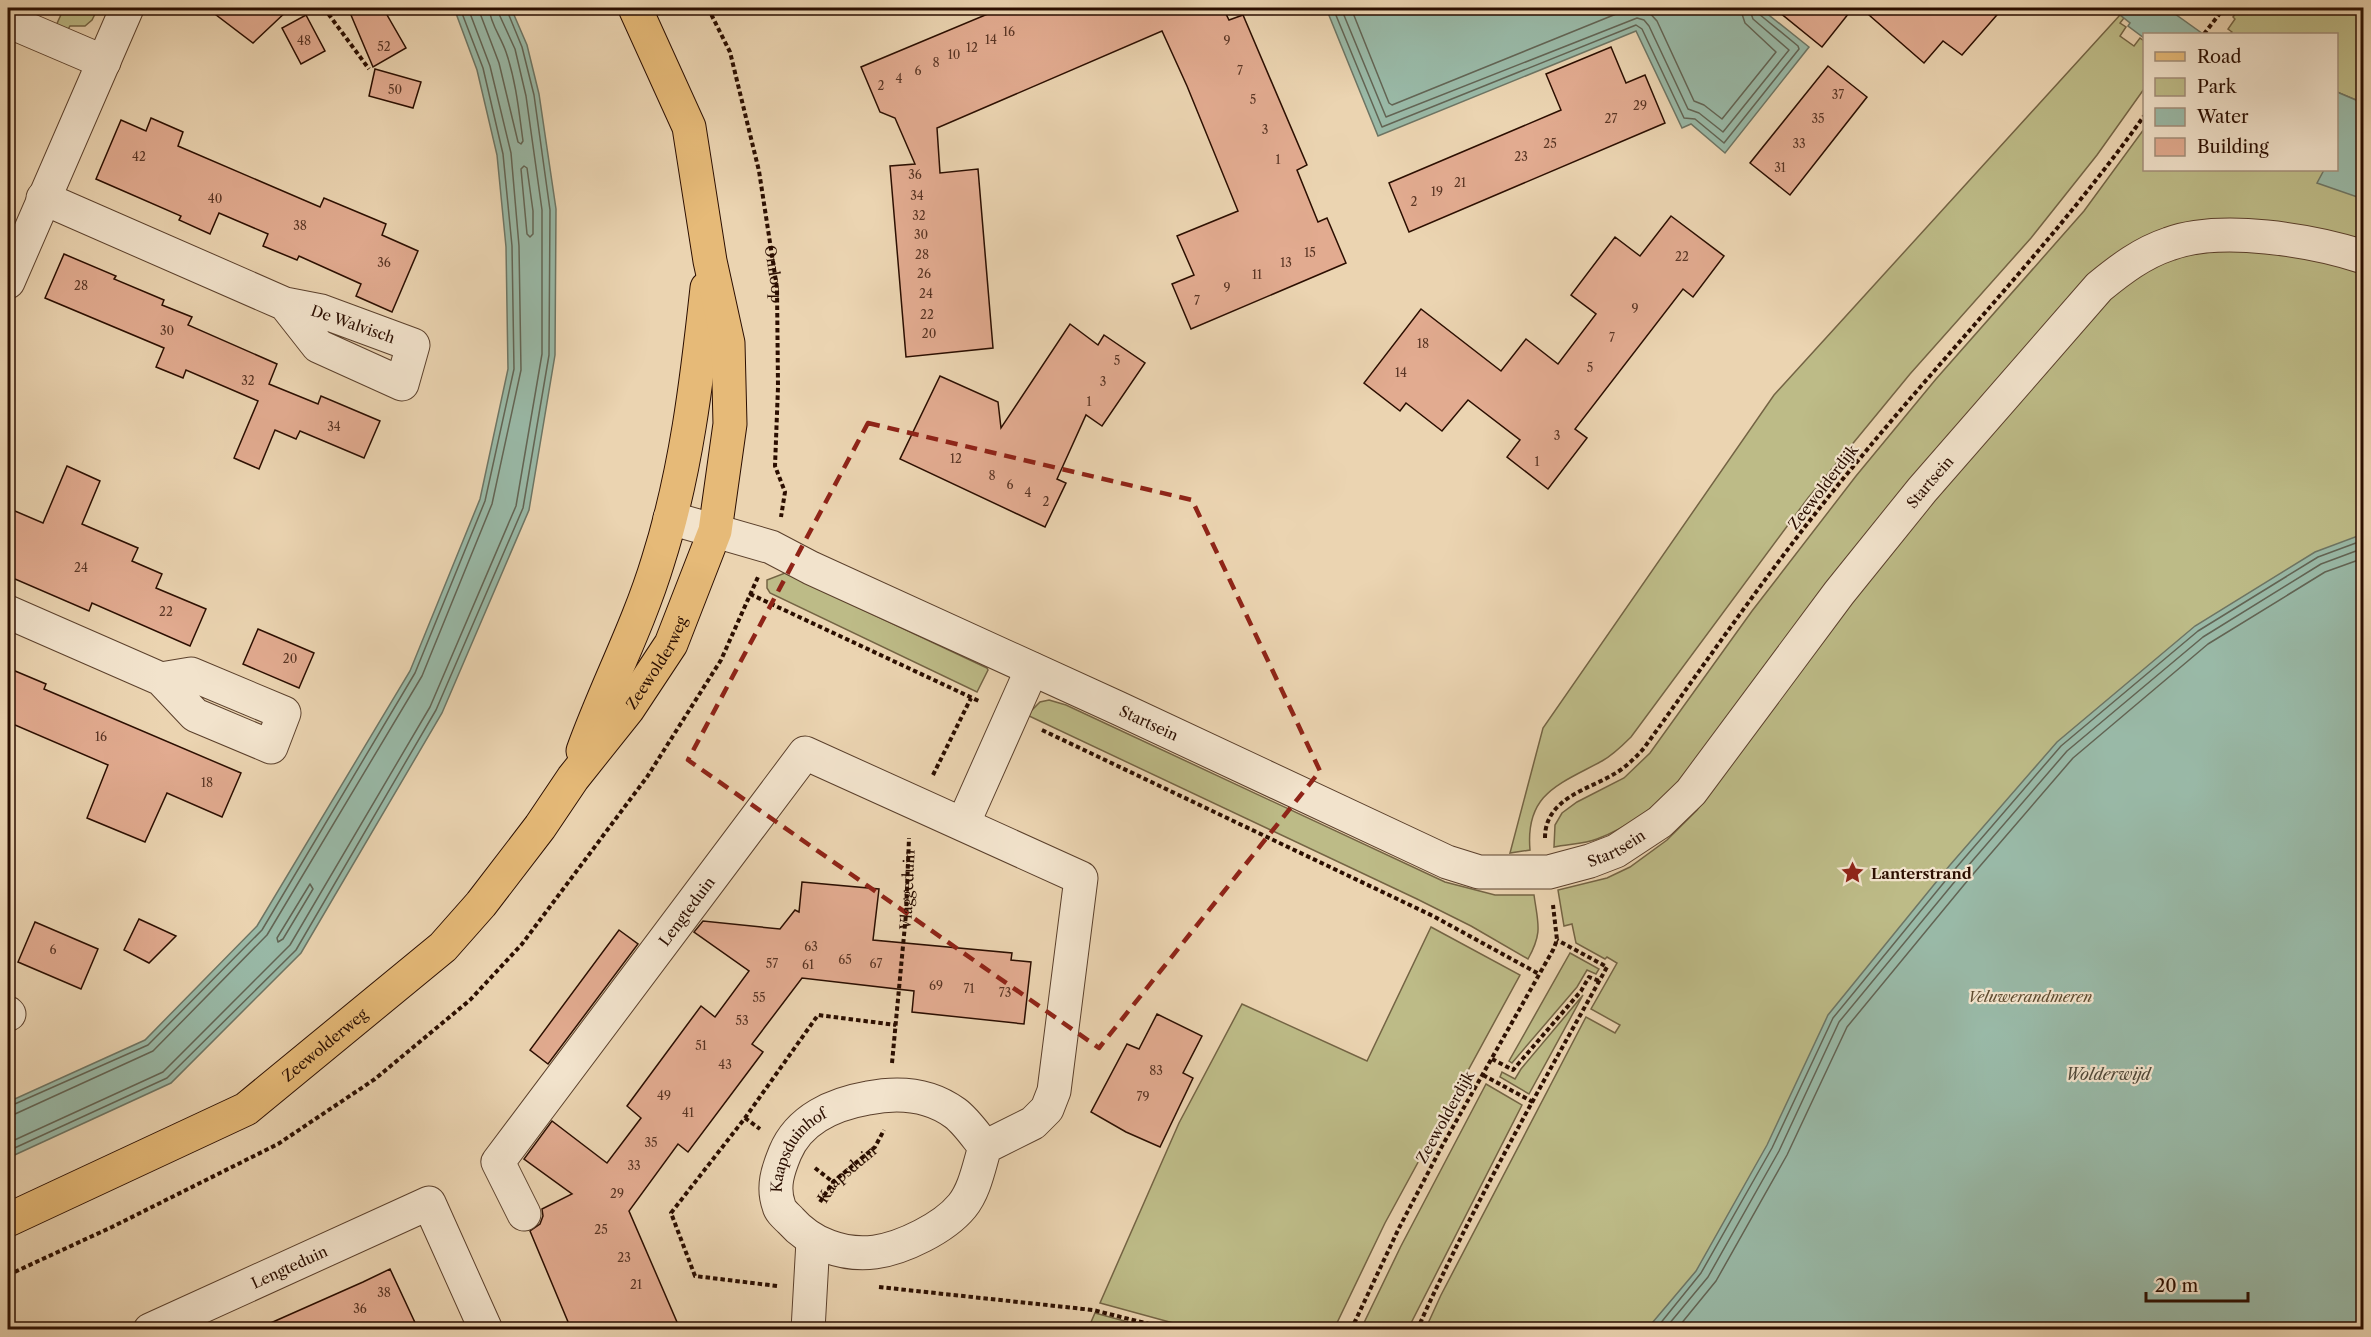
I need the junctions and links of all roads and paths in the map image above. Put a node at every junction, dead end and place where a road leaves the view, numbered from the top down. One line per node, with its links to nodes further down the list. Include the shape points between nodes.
1 (127, 8): 8 (street)
2 (324, 8): 9 (path)
3 (635, 8): 13 (main road, via 689,127)
4 (708, 8): 18 (path, Omloop, via 730,52 759,171 777,288 775,466 784,492 782,514)
5 (2224, 8): 7 (path)
6 (8, 21): 8 (street)
7 (2205, 33)
8 (104, 62): 11 (street)
9 (369, 69)
10 (2143, 119): 28 (path, Zeewolderdijk, via 2063,224 1837,486 1644,748 1618,772 1554,809 1545,833)
11 (43, 198): 14 (street); 15 (street)
12 (2364, 257): 28 (street, Startsein, via 2275,239 2213,235 2170,243 2121,268 2099,287 1922,490 1839,593 1691,792 1660,822 1616,851)
13 (710, 261): 16 (main road, via 689,426); 17 (main road, via 728,343 730,412)
14 (8, 282)
15 (285, 304)
16 (670, 518): 17 (street, Startsein); 25 (main road, Zeewolderweg, via 631,636 601,700)
17 (715, 531): 18 (street, Startsein); 25 (main road, Zeewolderweg, via 670,644 628,710)
18 (771, 547): 21 (street, Startsein)
19 (750, 594): 23 (path)
20 (8, 612): 22 (street)
21 (1032, 669): 24 (street); 28 (street, Startsein, via 1447,862 1479,872)
22 (161, 679)
23 (971, 698): 24 (path); 26 (path, Vlaggeduin)
24 (1011, 716): 27 (street); 31 (path, via 1433,916)
25 (573, 778): 39 (main road, Zeewolderweg, via 481,904 443,947 246,1109)
26 (918, 804): 27 (street, Lengteduin); 35 (path, Vlaggeduin, via 909,834 906,914); 38 (street, Lengteduin, via 805,753 498,1162)
27 (963, 824): 37 (street, via 1081,878 1054,1091 1047,1109 1033,1123)
28 (1549, 872)
29 (1555, 918): 30 (path)
30 (1557, 940): 31 (path, Zeewolderdijk); 32 (path, via 1607,966)
31 (1539, 974): 33 (path, Zeewolderdijk)
32 (1599, 981): 33 (path, via 1589,977 1512,1070); 36 (path)
33 (1492, 1059): 34 (path, Zeewolderdijk)
34 (1483, 1075): 36 (path); 46 (path, Zeewolderdijk, via 1399,1228)
35 (889, 1094): 37 (street, Kaapsduinhof, via 923,1097 955,1113); 40 (path, Kaapsduin, via 888,1118 875,1147 833,1182 820,1200); 40 (street, Kaapsduinhof, via 828,1109 796,1132 787,1148 775,1183 779,1207)
36 (1533, 1102): 47 (path)
37 (985, 1147): 40 (street, Kaapsduinhof, via 973,1187 962,1206 919,1238 875,1252 837,1251)
38 (524, 1214)
39 (8, 1220)
40 (813, 1241): 44 (street)
41 (871, 1287): 45 (path, via 1094,1310)
42 (150, 1329): 43 (street, Lengteduin, via 429,1203)
43 (486, 1329)
44 (808, 1329)
45 (1173, 1329)
46 (1351, 1329)
47 (1416, 1329)

